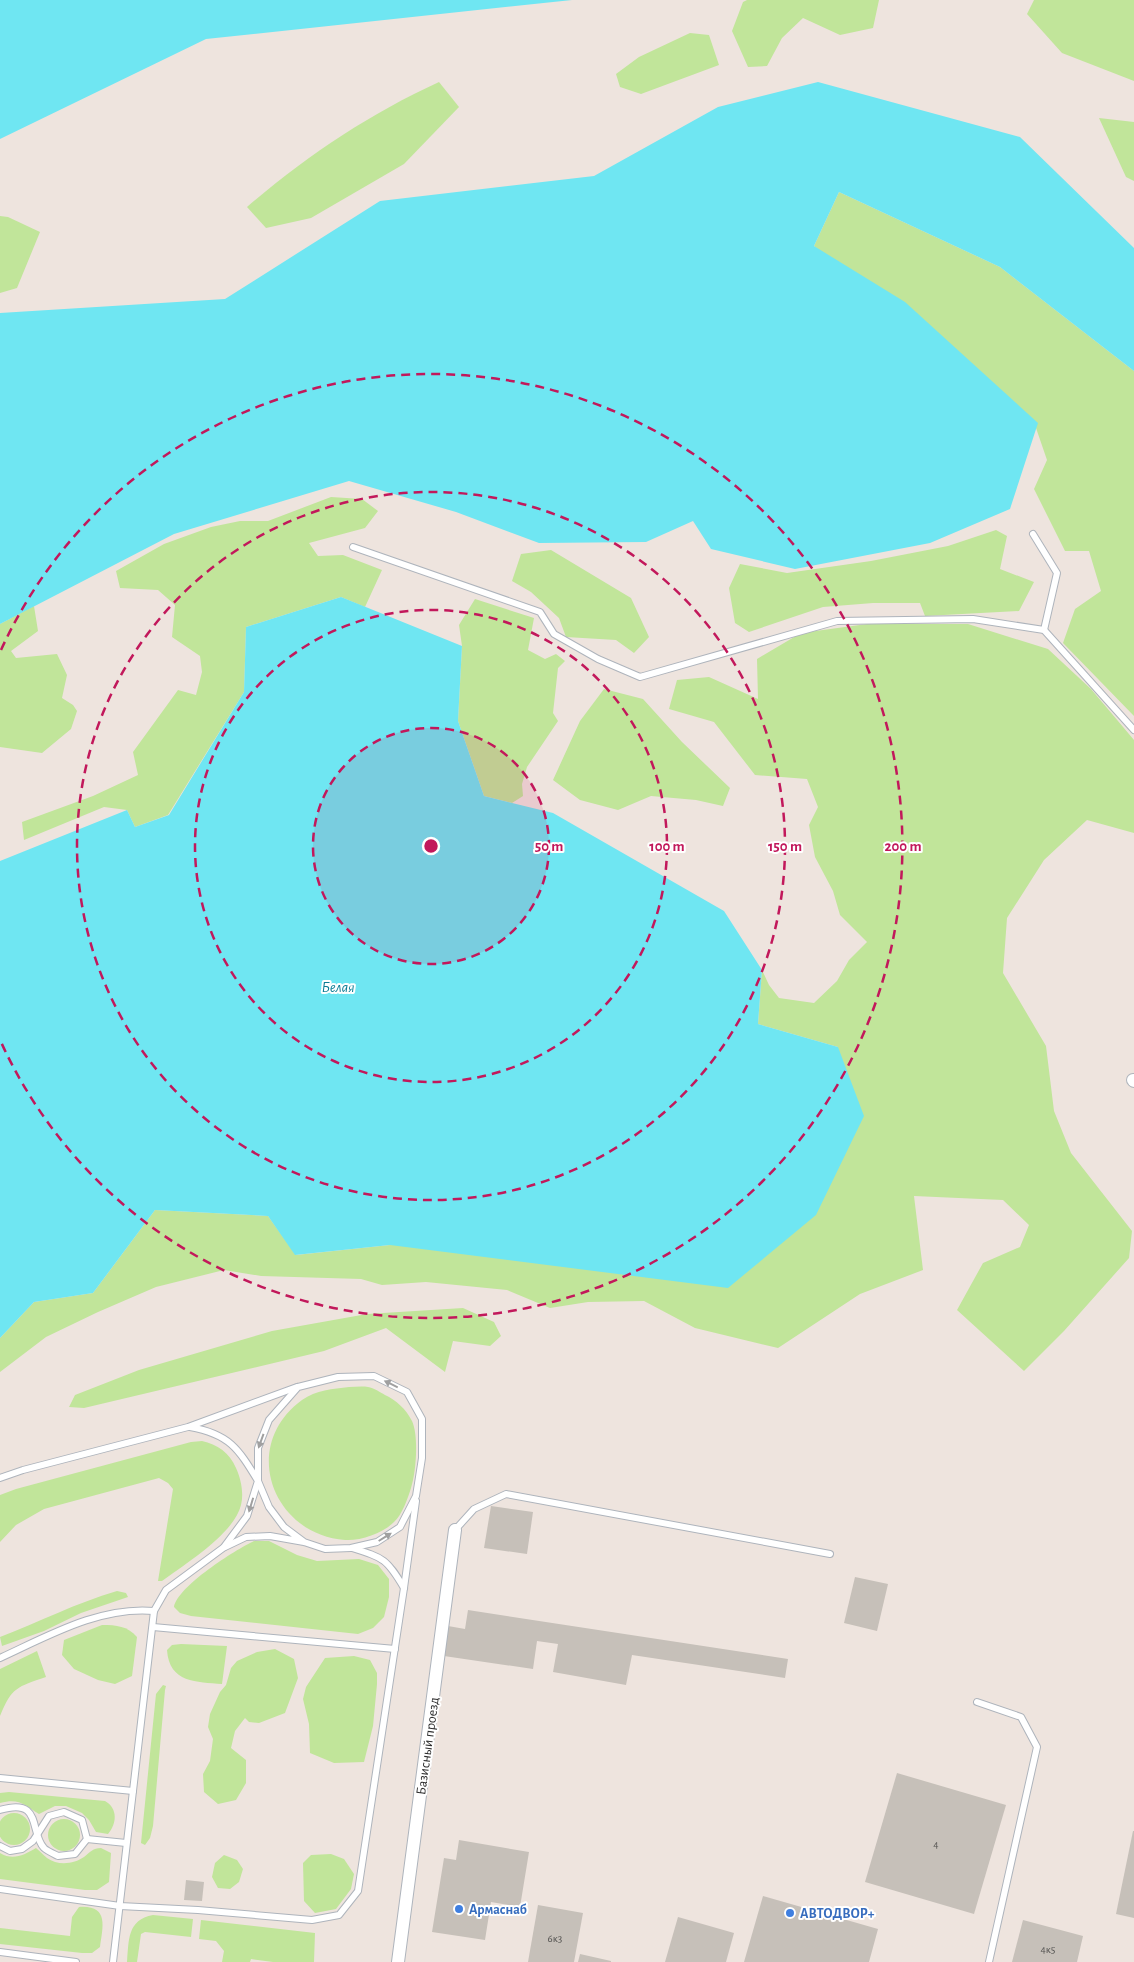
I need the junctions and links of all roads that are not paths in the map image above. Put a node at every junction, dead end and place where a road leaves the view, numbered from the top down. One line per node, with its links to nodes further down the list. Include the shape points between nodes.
1 (1033, 534): 3 (lane, via 1057,573)
2 (353, 547): 3 (lane, via 540,612 554,634 598,659 640,677 837,621 973,620)
3 (1044, 630): 4 (lane)
4 (1134, 730)
5 (298, 1386): 6 (lane); 8 (lane, one-way to 8, via 270,1420 258,1448); 9 (lane, one-way to 5, via 422,1458 422,1419 407,1392 374,1376 338,1377)
6 (188, 1427): 7 (lane); 8 (lane, via 211,1431 228,1441 243,1456)
7 (0, 1478)
8 (258, 1481): 11 (lane, via 269,1508 284,1527); 12 (lane, one-way to 12, via 247,1516)
9 (416, 1496): 13 (lane, one-way to 9, via 377,1542 400,1527); 15 (lane)
10 (455, 1530): 14 (lane, via 474,1509 506,1494); 33 (street, Базисный проезд)
11 (304, 1542): 12 (lane, via 270,1536 246,1537); 13 (lane, via 326,1549)
12 (223, 1548): 16 (lane, via 166,1590)
13 (351, 1548): 15 (lane, via 375,1555 391,1565)
14 (830, 1554)
15 (404, 1588): 18 (lane)
16 (154, 1611): 17 (lane); 19 (lane, via 118,1612 79,1623)
17 (153, 1626): 18 (lane); 22 (lane)
18 (395, 1649): 29 (lane, via 358,1891 339,1915 312,1920)
19 (0, 1658)
20 (977, 1702): 34 (lane, via 1021,1717 1037,1746)
21 (0, 1778): 22 (lane)
22 (133, 1791): 26 (lane)
23 (0, 1810): 24 (lane, via 11,1807 24,1809 34,1817)
24 (38, 1833): 25 (lane, via 43,1847 58,1856 75,1854); 25 (lane, via 49,1816 64,1812 82,1820); 27 (lane, via 22,1849 10,1851)
25 (87, 1839): 26 (lane)
26 (126, 1843): 29 (lane)
27 (0, 1846)
28 (0, 1889): 29 (lane)
29 (120, 1906): 32 (lane)
30 (0, 1952): 31 (lane)
31 (76, 1962)
32 (113, 1962)
33 (398, 1962)
34 (989, 1962)

